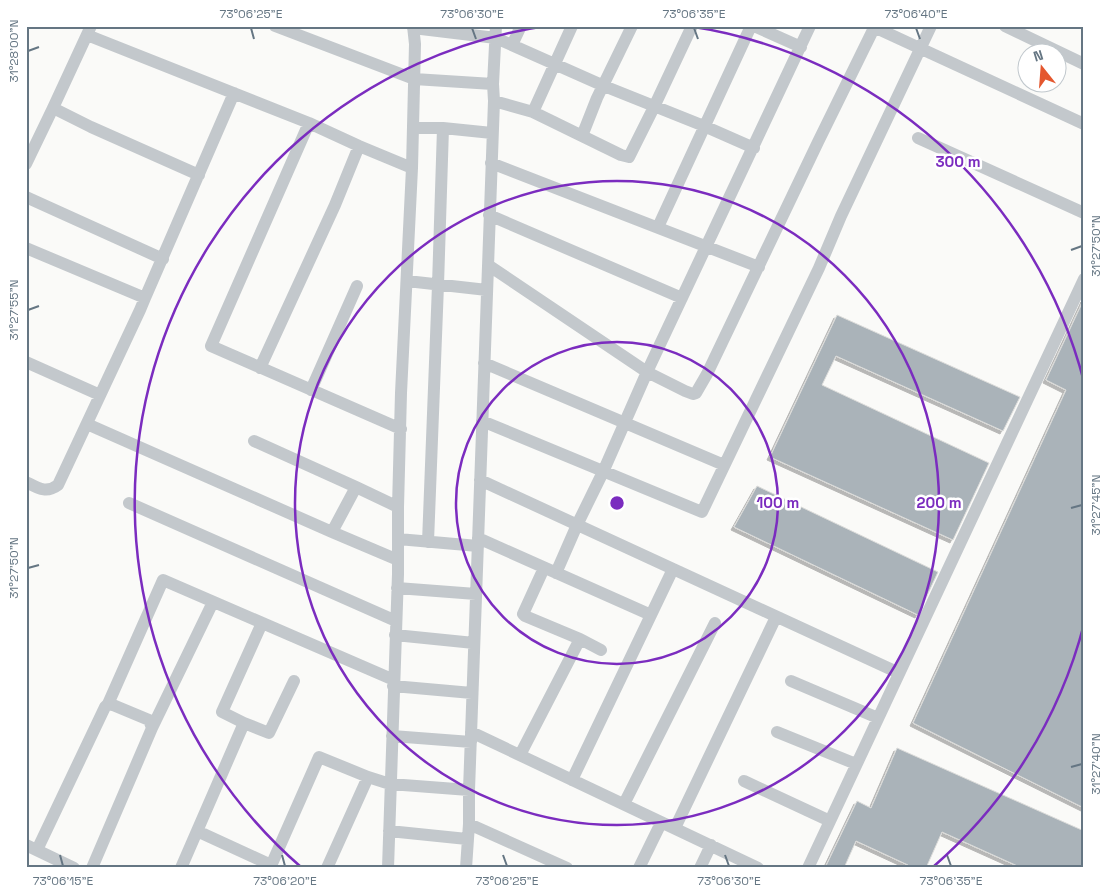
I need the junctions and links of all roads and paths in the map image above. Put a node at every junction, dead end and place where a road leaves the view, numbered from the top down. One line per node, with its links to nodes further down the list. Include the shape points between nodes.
1 (275, 26): 12 (street)
2 (521, 26): 15 (street)
3 (572, 26): 18 (street)
4 (632, 26): 22 (street)
5 (692, 26): 25 (street)
6 (752, 26): 16 (street); 30 (street)
7 (810, 26): 16 (street)
8 (931, 26): 17 (street)
9 (1005, 26): 19 (street)
10 (413, 27): 14 (street); 20 (street)
11 (875, 27): 17 (street); 50 (street)
12 (292, 30): 20 (street)
13 (89, 31): 23 (street); 26 (street)
14 (496, 32): 15 (street); 21 (street)
15 (512, 45): 18 (street)
16 (801, 47): 37 (street)
17 (920, 48): 29 (street); 69 (street)
18 (555, 64): 22 (street); 27 (street)
19 (1084, 64)
20 (414, 79): 21 (street); 31 (street)
21 (493, 84): 24 (street)
22 (604, 86): 25 (street); 34 (street)
23 (234, 93): 28 (street); 41 (street)
24 (494, 101): 27 (street); 33 (street)
25 (654, 107): 30 (street); 34 (street, via 629,157)
26 (53, 108): 39 (street); 41 (street)
27 (532, 112): 34 (street)
28 (309, 123): 36 (street); 60 (street, via 211,346)
29 (1084, 124)
30 (704, 126): 37 (street); 45 (street)
31 (413, 128): 32 (street); 40 (street)
32 (443, 128): 33 (street); 53 (street)
33 (492, 133): 38 (street)
34 (582, 136)
35 (918, 138): 43 (street)
36 (359, 146): 40 (street); 60 (street)
37 (754, 148): 46 (street)
38 (491, 163): 44 (street); 45 (street)
39 (26, 164)
40 (412, 168): 52 (street)
41 (199, 175): 48 (street)
42 (26, 197): 48 (street)
43 (1084, 213)
44 (490, 215): 49 (street); 57 (street)
45 (658, 227): 46 (street)
46 (706, 246): 50 (street); 57 (street)
47 (26, 248): 56 (street)
48 (163, 259): 56 (street)
49 (488, 265): 55 (street); 61 (street)
50 (759, 266): 61 (street, via 696,393 685,392)
51 (1084, 279): 97 (street)
52 (407, 281): 53 (street); 67 (street)
53 (438, 285): 55 (street); 79 (street)
54 (357, 286): 62 (street)
55 (487, 290): 59 (street)
56 (145, 298): 63 (street)
57 (682, 298): 61 (street)
58 (26, 362): 63 (street)
59 (484, 363): 64 (street); 65 (street)
60 (260, 368): 62 (street)
61 (647, 372): 65 (street)
62 (311, 390): 67 (street)
63 (100, 395): 66 (street)
64 (482, 421): 70 (street); 71 (street)
65 (625, 422): 69 (street); 70 (street)
66 (87, 424): 72 (street, via 58,485 52,490 43,490); 77 (street)
67 (401, 430): 75 (street)
68 (254, 441): 73 (street)
69 (724, 465): 70 (street, via 702,512)
70 (603, 472): 76 (street)
71 (480, 480): 76 (street); 80 (street)
72 (26, 482)
73 (356, 487): 75 (street); 77 (street)
74 (129, 503): 90 (street)
75 (398, 507): 78 (street)
76 (578, 525): 83 (street); 84 (street)
77 (332, 532): 81 (street)
78 (398, 539): 79 (street); 81 (street)
79 (428, 542): 80 (street)
80 (478, 542): 82 (street); 86 (street)
81 (398, 560): 85 (street)
82 (544, 568): 84 (street); 94 (street, via 523,614)
83 (673, 569): 88 (street); 89 (street)
84 (556, 573): 88 (street)
85 (397, 588): 86 (street); 90 (street)
86 (476, 594): 95 (street)
87 (213, 602): 91 (street); 102 (street, via 163,580); 105 (street)
88 (651, 615): 112 (street)
89 (776, 617): 97 (street); 120 (street)
90 (396, 621): 93 (street)
91 (262, 623): 100 (street); 104 (street, via 222,712)
92 (715, 623): 116 (street)
93 (395, 635): 95 (street); 100 (street)
94 (580, 638): 96 (street); 109 (street)
95 (474, 643): 101 (street)
96 (601, 650)
97 (899, 674): 103 (street)
98 (791, 681): 103 (street)
99 (294, 682): 104 (street, via 269,733)
100 (394, 683): 101 (street); 107 (street)
101 (472, 693): 108 (street)
102 (108, 704): 105 (street, via 149,720); 125 (street)
103 (878, 718): 110 (street)
104 (244, 723): 121 (street)
105 (152, 728): 128 (street)
106 (777, 732): 110 (street)
107 (392, 736): 108 (street); 114 (street)
108 (471, 737): 109 (street); 115 (street)
109 (520, 755): 112 (street)
110 (856, 764): 117 (street)
111 (368, 777): 114 (street); 126 (street, via 319,757); 130 (street)
112 (572, 780): 116 (street)
113 (744, 782): 117 (street)
114 (390, 784): 115 (street); 122 (street)
115 (469, 790): 119 (street)
116 (624, 804): 118 (street)
117 (830, 821): 137 (street)
118 (661, 823): 120 (street); 134 (street)
119 (469, 824): 123 (street); 133 (street)
120 (675, 828): 124 (street)
121 (197, 831): 126 (street); 129 (street)
122 (389, 831): 123 (street); 131 (street)
123 (467, 839): 132 (street)
124 (711, 846): 135 (street); 136 (street)
125 (32, 848): 127 (street)
126 (271, 866)
127 (74, 868)
128 (92, 868)
129 (181, 868)
130 (328, 868)
131 (388, 868)
132 (466, 868)
133 (567, 868)
134 (639, 868)
135 (700, 868)
136 (758, 868)
137 (808, 868)

